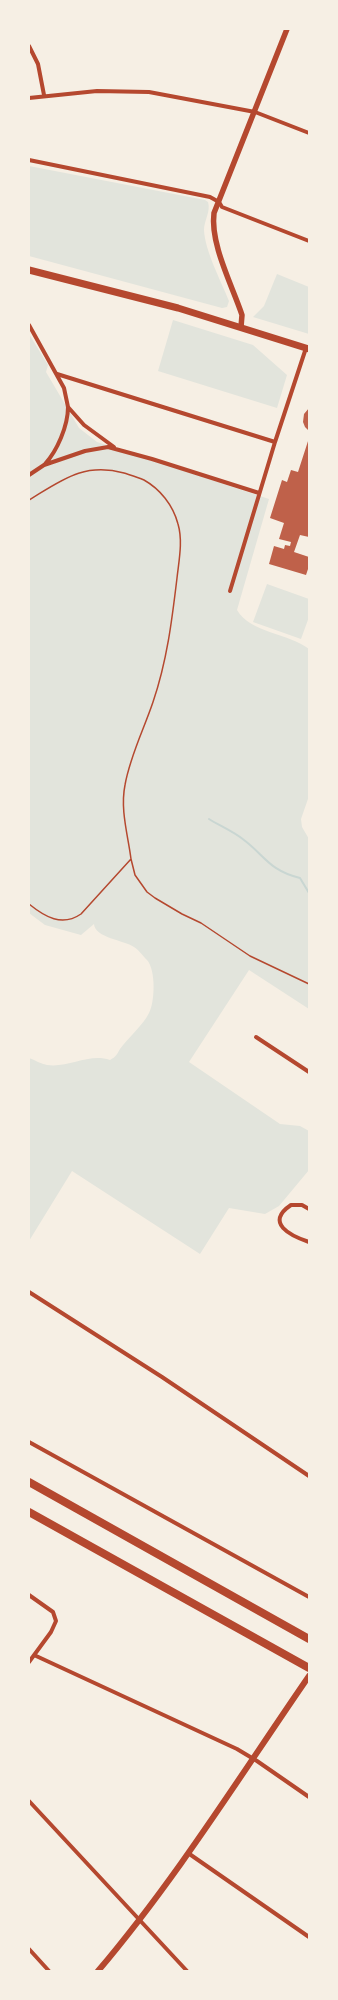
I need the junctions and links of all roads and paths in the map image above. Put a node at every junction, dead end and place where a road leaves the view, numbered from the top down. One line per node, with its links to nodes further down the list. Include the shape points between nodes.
1 (287, 29): 5 (street)
2 (29, 46): 3 (street, via 38,64)
3 (44, 95): 4 (street); 5 (street, via 98,90 149,92)
4 (29, 98)
5 (254, 112): 6 (street); 8 (street)
6 (309, 133)
7 (29, 160): 8 (street, via 210,197)
8 (219, 202): 9 (street, via 222,207); 12 (street, via 214,213 213,230 242,315)
9 (309, 242)
10 (29, 270): 12 (main road)
11 (29, 325): 14 (street)
12 (241, 327): 13 (main road)
13 (308, 348): 16 (street)
14 (57, 374): 15 (street, via 64,388); 16 (street)
15 (68, 406): 17 (street, via 84,425); 18 (street, via 66,422 54,452)
16 (275, 442): 20 (street)
17 (116, 448): 18 (street, via 101,447); 20 (street)
18 (44, 465): 19 (street)
19 (29, 475)
20 (259, 493): 22 (street)
21 (29, 500): 23 (path, via 74,474 88,470 109,470 136,477 153,486 167,500 178,522 180,545 171,634 153,702 125,784 123,805)
22 (230, 591)
23 (131, 859): 24 (path, via 81,914 74,918 53,920); 25 (path, via 135,875 147,892 201,923 250,956)
24 (29, 904)
25 (309, 984)
26 (256, 1037): 27 (street)
27 (309, 1072)
28 (309, 1209): 29 (street, via 302,1205 291,1205 280,1218 282,1228 286,1232)
29 (309, 1242)
30 (29, 1292): 32 (street, via 162,1377)
31 (29, 1442): 36 (street)
32 (309, 1476)
33 (29, 1482): 37 (highway)
34 (29, 1512): 40 (highway)
35 (31, 1597): 38 (street, via 53,1612 56,1622)
36 (309, 1597)
37 (305, 1637)
38 (34, 1655): 39 (street); 42 (street, via 207,1734)
39 (29, 1662)
40 (309, 1668)
41 (309, 1676): 42 (main road)
42 (253, 1758): 43 (street); 45 (main road)
43 (309, 1797)
44 (29, 1801): 46 (street)
45 (187, 1852): 46 (main road); 47 (street)
46 (140, 1920): 50 (main road); 51 (street)
47 (309, 1937)
48 (29, 1949): 49 (street)
49 (49, 1971)
50 (98, 1971)
51 (187, 1971)

